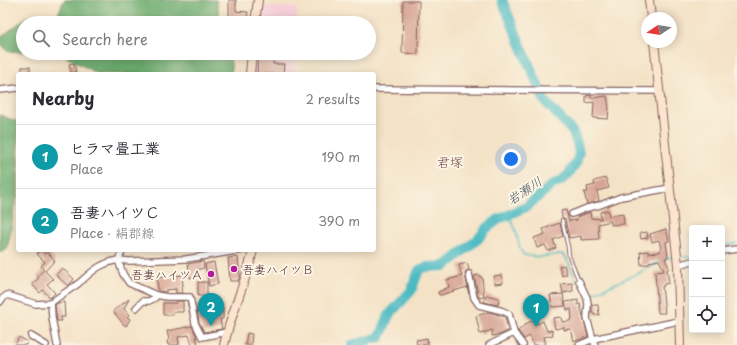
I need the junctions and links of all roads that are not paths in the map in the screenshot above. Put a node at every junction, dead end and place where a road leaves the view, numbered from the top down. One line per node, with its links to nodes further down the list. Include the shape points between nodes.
1 (258, 0): 4 (street)
2 (649, 0): 3 (street)
3 (650, 12)
4 (256, 16)
5 (655, 48): 11 (street)
6 (251, 60): 7 (street)
7 (250, 72)
8 (16, 88): 10 (street)
9 (376, 89): 11 (street)
10 (0, 90)
11 (659, 90): 12 (street)
12 (670, 188): 13 (street, via 621,197); 22 (street)
13 (572, 214)
14 (562, 220): 24 (lane, via 568,256)
15 (737, 249): 16 (street)
16 (725, 251)
17 (122, 252): 20 (street)
18 (230, 252): 20 (street, via 186,259)
19 (253, 252): 30 (street)
20 (118, 260): 25 (street, via 129,284); 27 (street, via 102,264)
21 (689, 262): 22 (street)
22 (678, 265): 29 (street)
23 (469, 274): 31 (street, via 474,298 479,305 509,314)
24 (579, 281): 33 (street, via 586,295 587,318)
25 (156, 294): 28 (street, via 155,298 143,301); 30 (street, via 167,297 190,297 195,323 202,337)
26 (0, 302): 27 (street, via 7,295 36,304)
27 (51, 302): 35 (street)
28 (136, 308)
29 (679, 321): 33 (street); 40 (street)
30 (227, 332): 36 (street)
31 (514, 333): 37 (street); 38 (street)
32 (31, 336): 34 (street)
33 (594, 342): 39 (street)
34 (46, 345)
35 (57, 345)
36 (224, 345)
37 (489, 345)
38 (523, 345)
39 (579, 345)
40 (680, 345)

